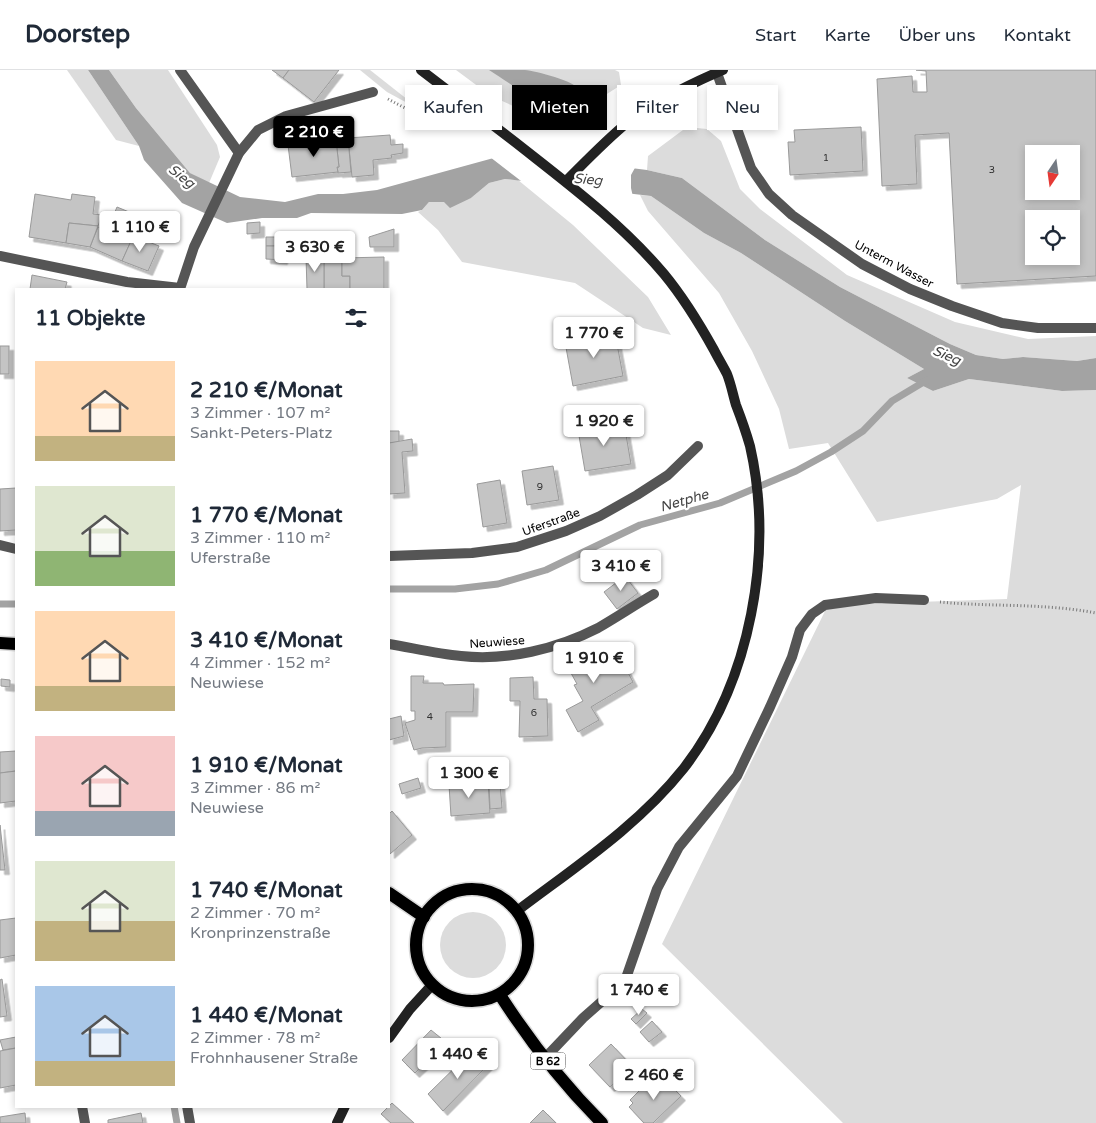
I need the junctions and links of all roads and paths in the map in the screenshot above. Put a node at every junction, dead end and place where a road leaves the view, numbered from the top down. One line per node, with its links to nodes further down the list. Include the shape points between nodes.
1 (180, 70): 8 (street)
2 (421, 70): 4 (main road)
3 (720, 71): 9 (main road, via 647,109 614,134); 12 (street, Unterm Wasser, via 751,168 769,194 792,215 862,264 952,306 1002,323 1038,328)
4 (441, 85)
5 (373, 92): 6 (path); 8 (street, via 286,116 258,130)
6 (405, 108)
7 (499, 130): 9 (main road)
8 (239, 153): 11 (street, via 194,247)
9 (566, 181): 24 (main road, via 644,252 685,302 722,365 750,446 759,530 752,609 742,653 724,702 704,737 684,768 633,821)
10 (0, 256): 11 (street, via 126,282)
11 (180, 288)
12 (1096, 328)
13 (698, 446): 16 (street, Uferstraße, via 668,475 638,495 566,531 517,547 472,553)
14 (0, 546): 15 (street)
15 (15, 549)
16 (390, 556)
17 (654, 594): 22 (street, Neuwiese, via 597,628 539,650 469,657)
18 (924, 600): 19 (path, via 972,605 1027,605); 29 (street, via 876,598 825,605 812,614 800,630 770,707 737,776 680,847 657,889 625,980)
19 (1096, 613)
20 (0, 642): 21 (main road)
21 (15, 644)
22 (390, 644)
23 (390, 894): 25 (main road)
24 (517, 911): 25 (main road, via 504,899 469,889 451,893); 27 (main road, via 526,928 528,948 525,966)
25 (424, 916): 26 (main road, via 417,934 416,952 421,970)
26 (432, 985): 27 (main road, via 447,996 464,1001 483,1001); 28 (main road)
27 (500, 994): 29 (main road, B 62)
28 (390, 1037)
29 (544, 1058): 36 (main road, B 62)
30 (82, 1108): 33 (street)
31 (187, 1108): 34 (street)
32 (344, 1108): 35 (main road)
33 (86, 1123)
34 (190, 1123)
35 (337, 1123)
36 (602, 1123)

